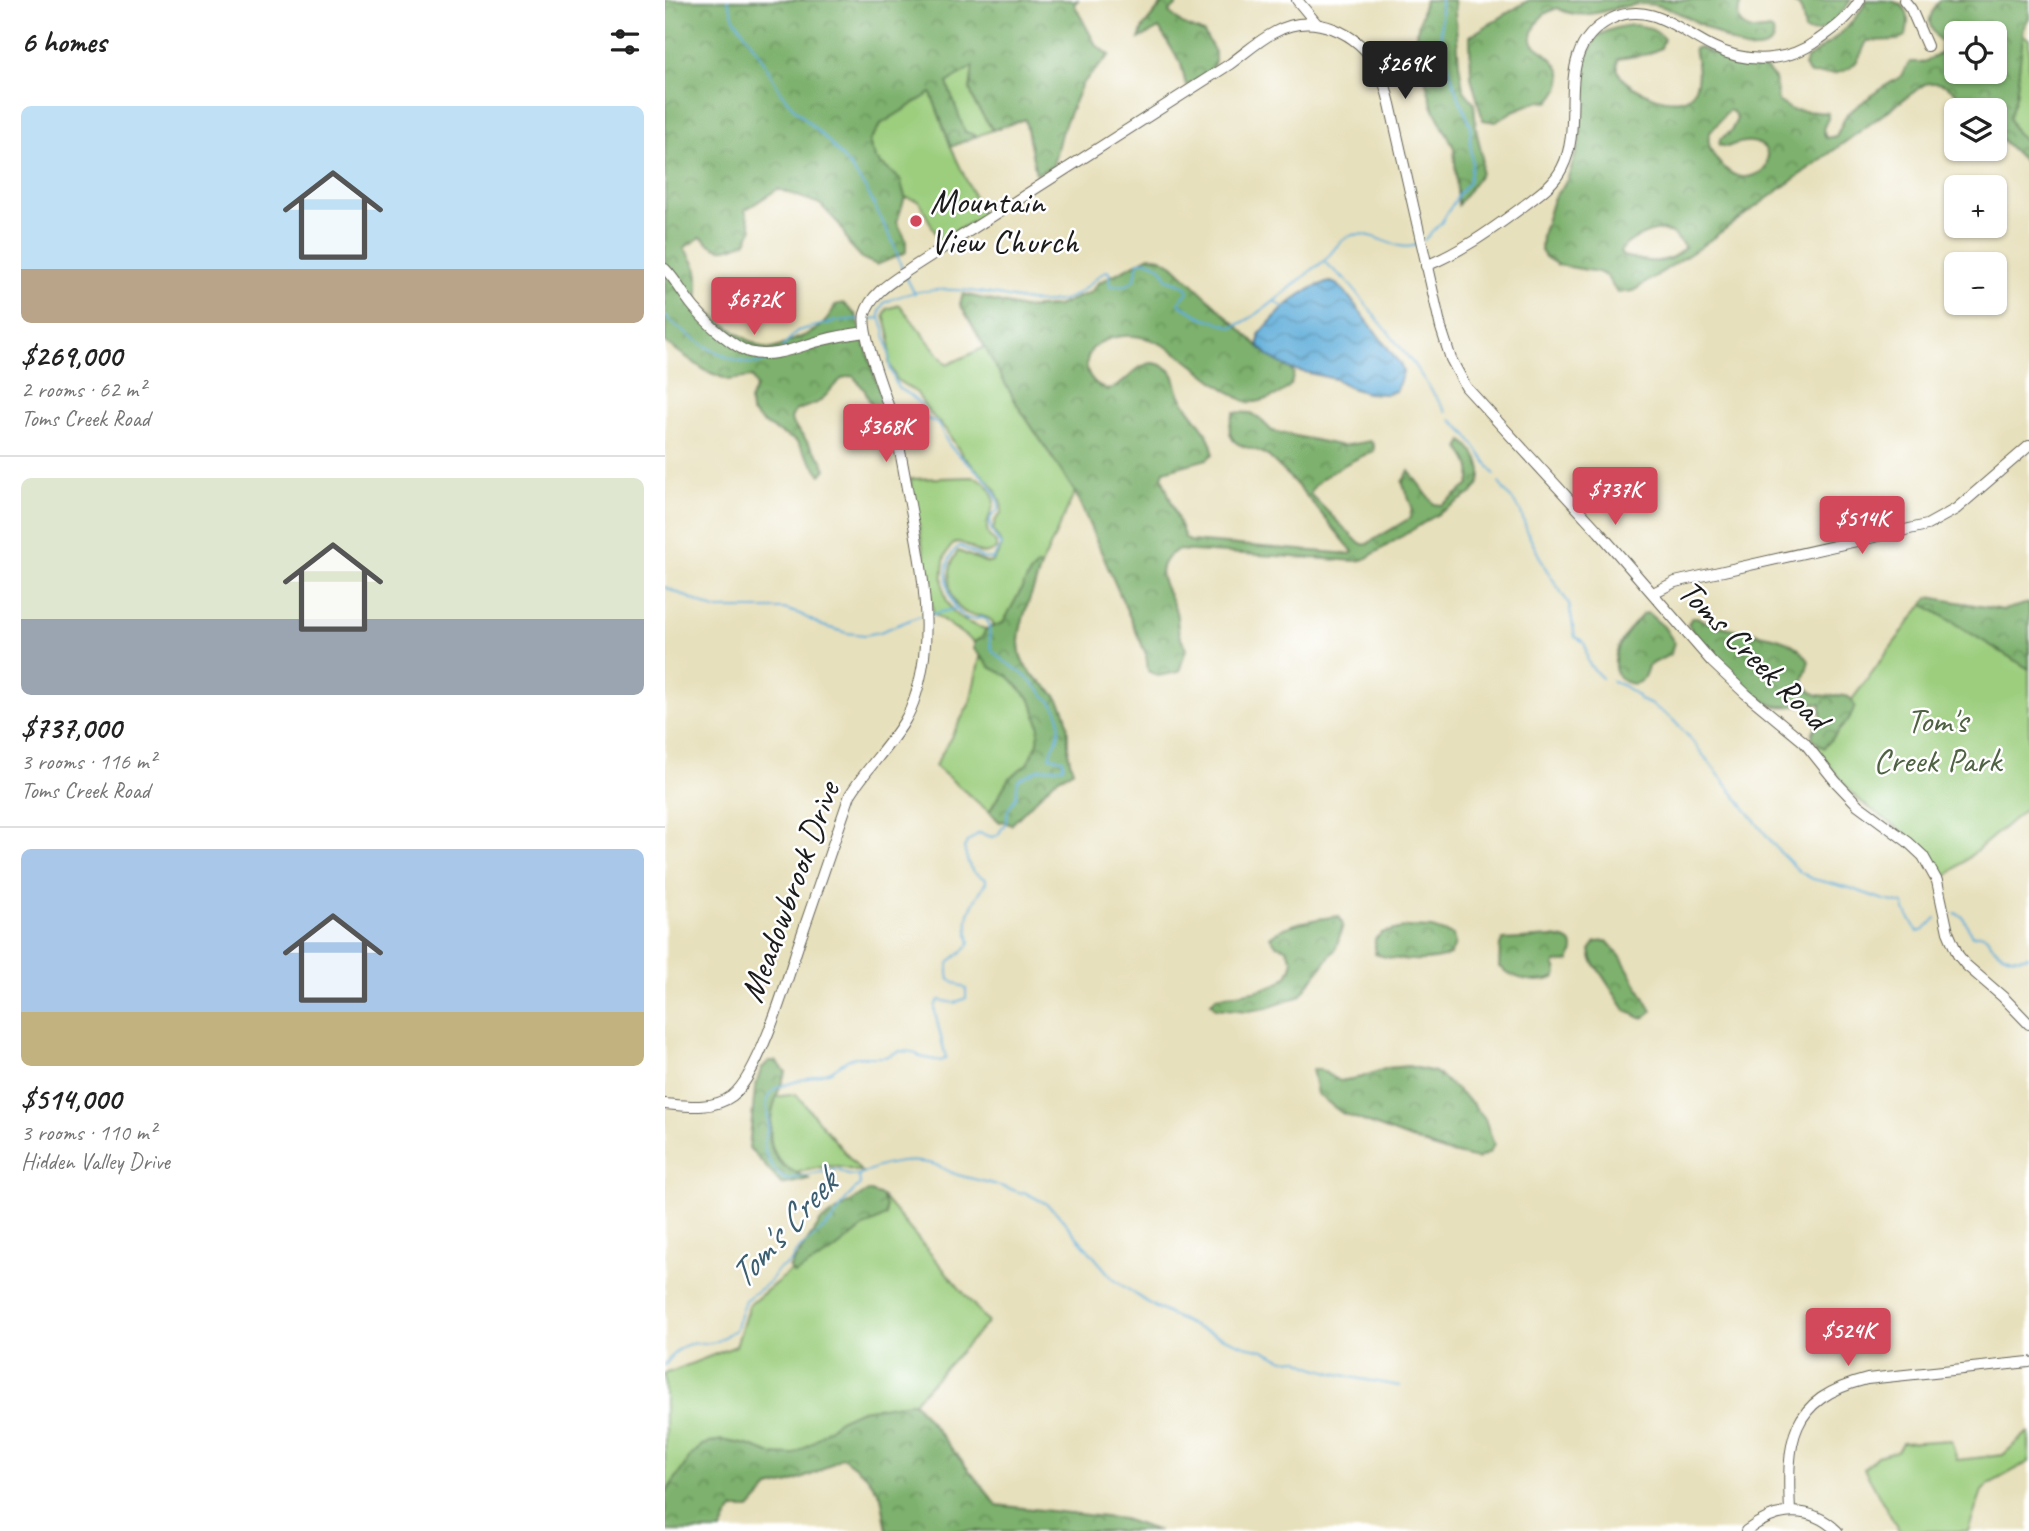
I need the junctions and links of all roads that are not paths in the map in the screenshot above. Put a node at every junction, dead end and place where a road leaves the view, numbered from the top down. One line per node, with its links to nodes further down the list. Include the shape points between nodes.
1 (1297, 0): 4 (street)
2 (1860, 0): 6 (street, via 1846,19 1814,44 1773,59 1723,52 1652,15 1627,14 1604,23 1578,56 1569,151 1554,181 1476,241)
3 (1904, 0): 5 (street)
4 (1316, 23): 6 (street, Toms Creek Road, via 1355,41 1380,72); 8 (street, Meadowbrook Drive, via 1274,32 913,267 874,295 865,313)
5 (1927, 46)
6 (1426, 266): 10 (street, Toms Creek Road, via 1447,348 1466,387)
7 (665, 269): 8 (street, via 699,314 747,351 774,353)
8 (865, 332): 12 (street, Meadowbrook Drive, via 894,423 921,566 926,608 916,690 905,721 850,795 749,1076 723,1101 695,1107)
9 (2029, 446): 10 (street, via 1956,509 1927,525 1675,582)
10 (1653, 593): 11 (street, Toms Creek Road, via 1721,671 1804,742 1850,798 1923,856 1937,881 1958,955)
11 (2029, 1024)
12 (665, 1104)
13 (2029, 1362): 14 (street, via 1867,1379 1824,1395 1803,1417 1792,1438)
14 (1790, 1512): 15 (street); 16 (street, via 1812,1515)
15 (1746, 1531)
16 (1837, 1531)

